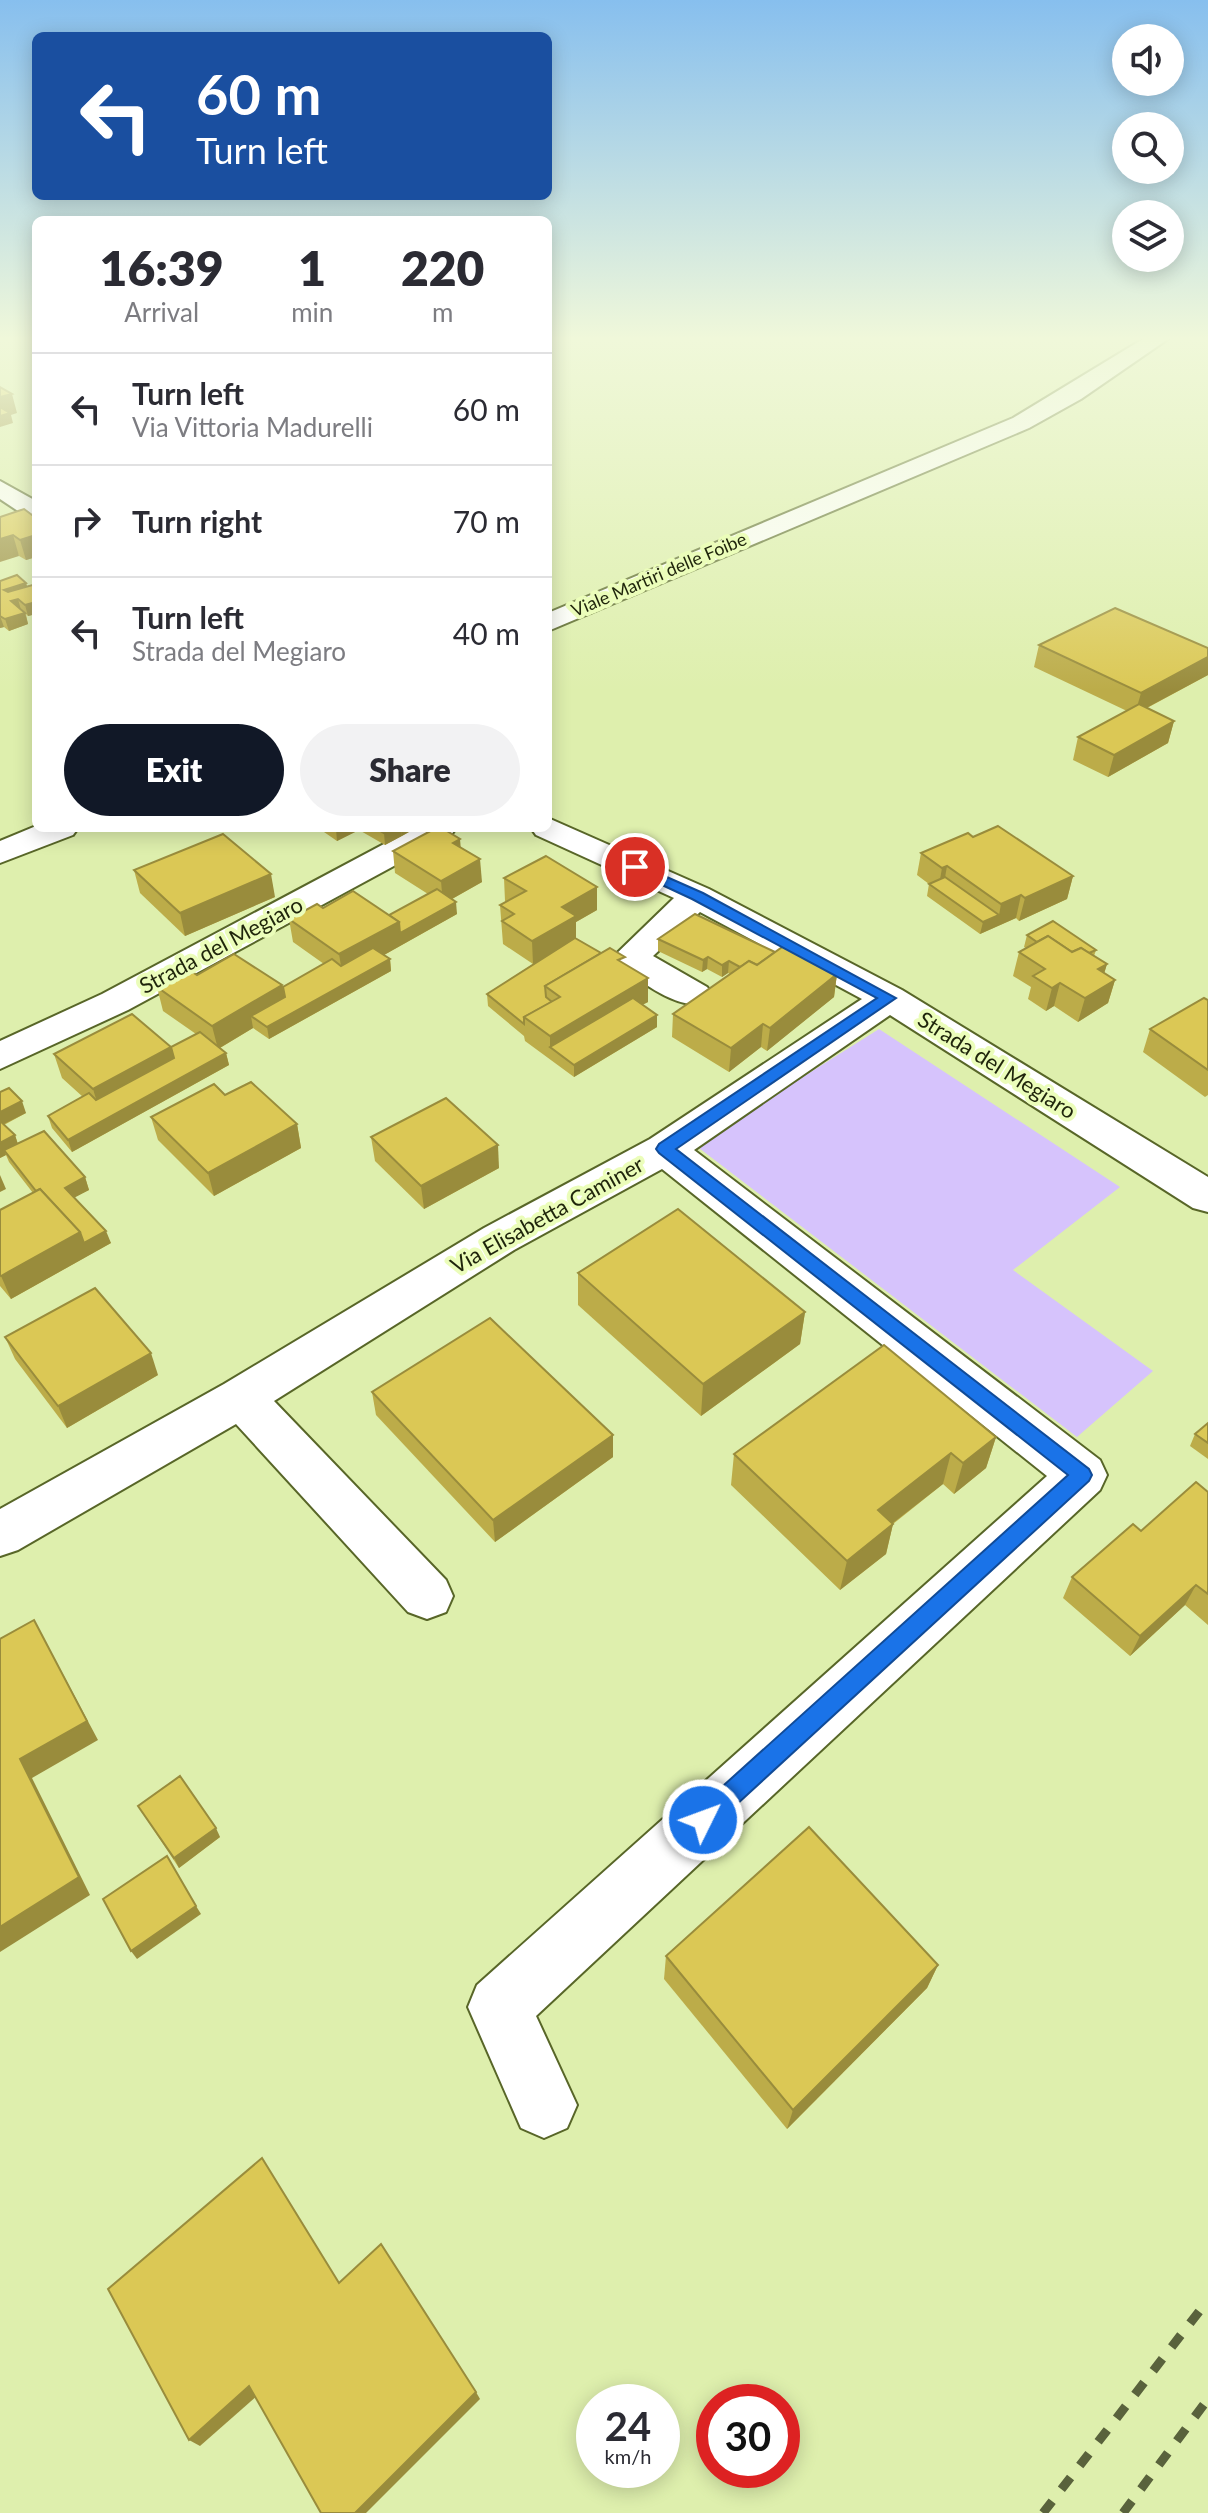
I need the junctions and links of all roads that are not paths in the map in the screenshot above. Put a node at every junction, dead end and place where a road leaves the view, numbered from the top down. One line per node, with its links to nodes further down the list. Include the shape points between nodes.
1 (942, 456): 4 (street, Viale Martiri delle Foibe)
2 (0, 488): 3 (street)
3 (32, 509)
4 (552, 621)
5 (552, 830): 9 (street, Strada del Megiaro)
6 (51, 832): 8 (street)
7 (432, 832): 12 (street, Strada del Megiaro, via 115,1002)
8 (0, 853)
9 (697, 896): 10 (street, via 630,958); 11 (street, Strada del Megiaro)
10 (694, 995)
11 (889, 998): 13 (street, Via Elisabetta Caminer); 14 (street, Strada del Megiaro)
12 (0, 1056)
13 (665, 1149): 15 (street, Via Elisabetta Caminer, via 499,1239); 18 (street, via 1082,1475 499,2007)
14 (1208, 1197)
15 (241, 1398): 16 (street, Via Elisabetta Caminer); 17 (street)
16 (1, 1533)
17 (427, 1596)
18 (544, 2105)

